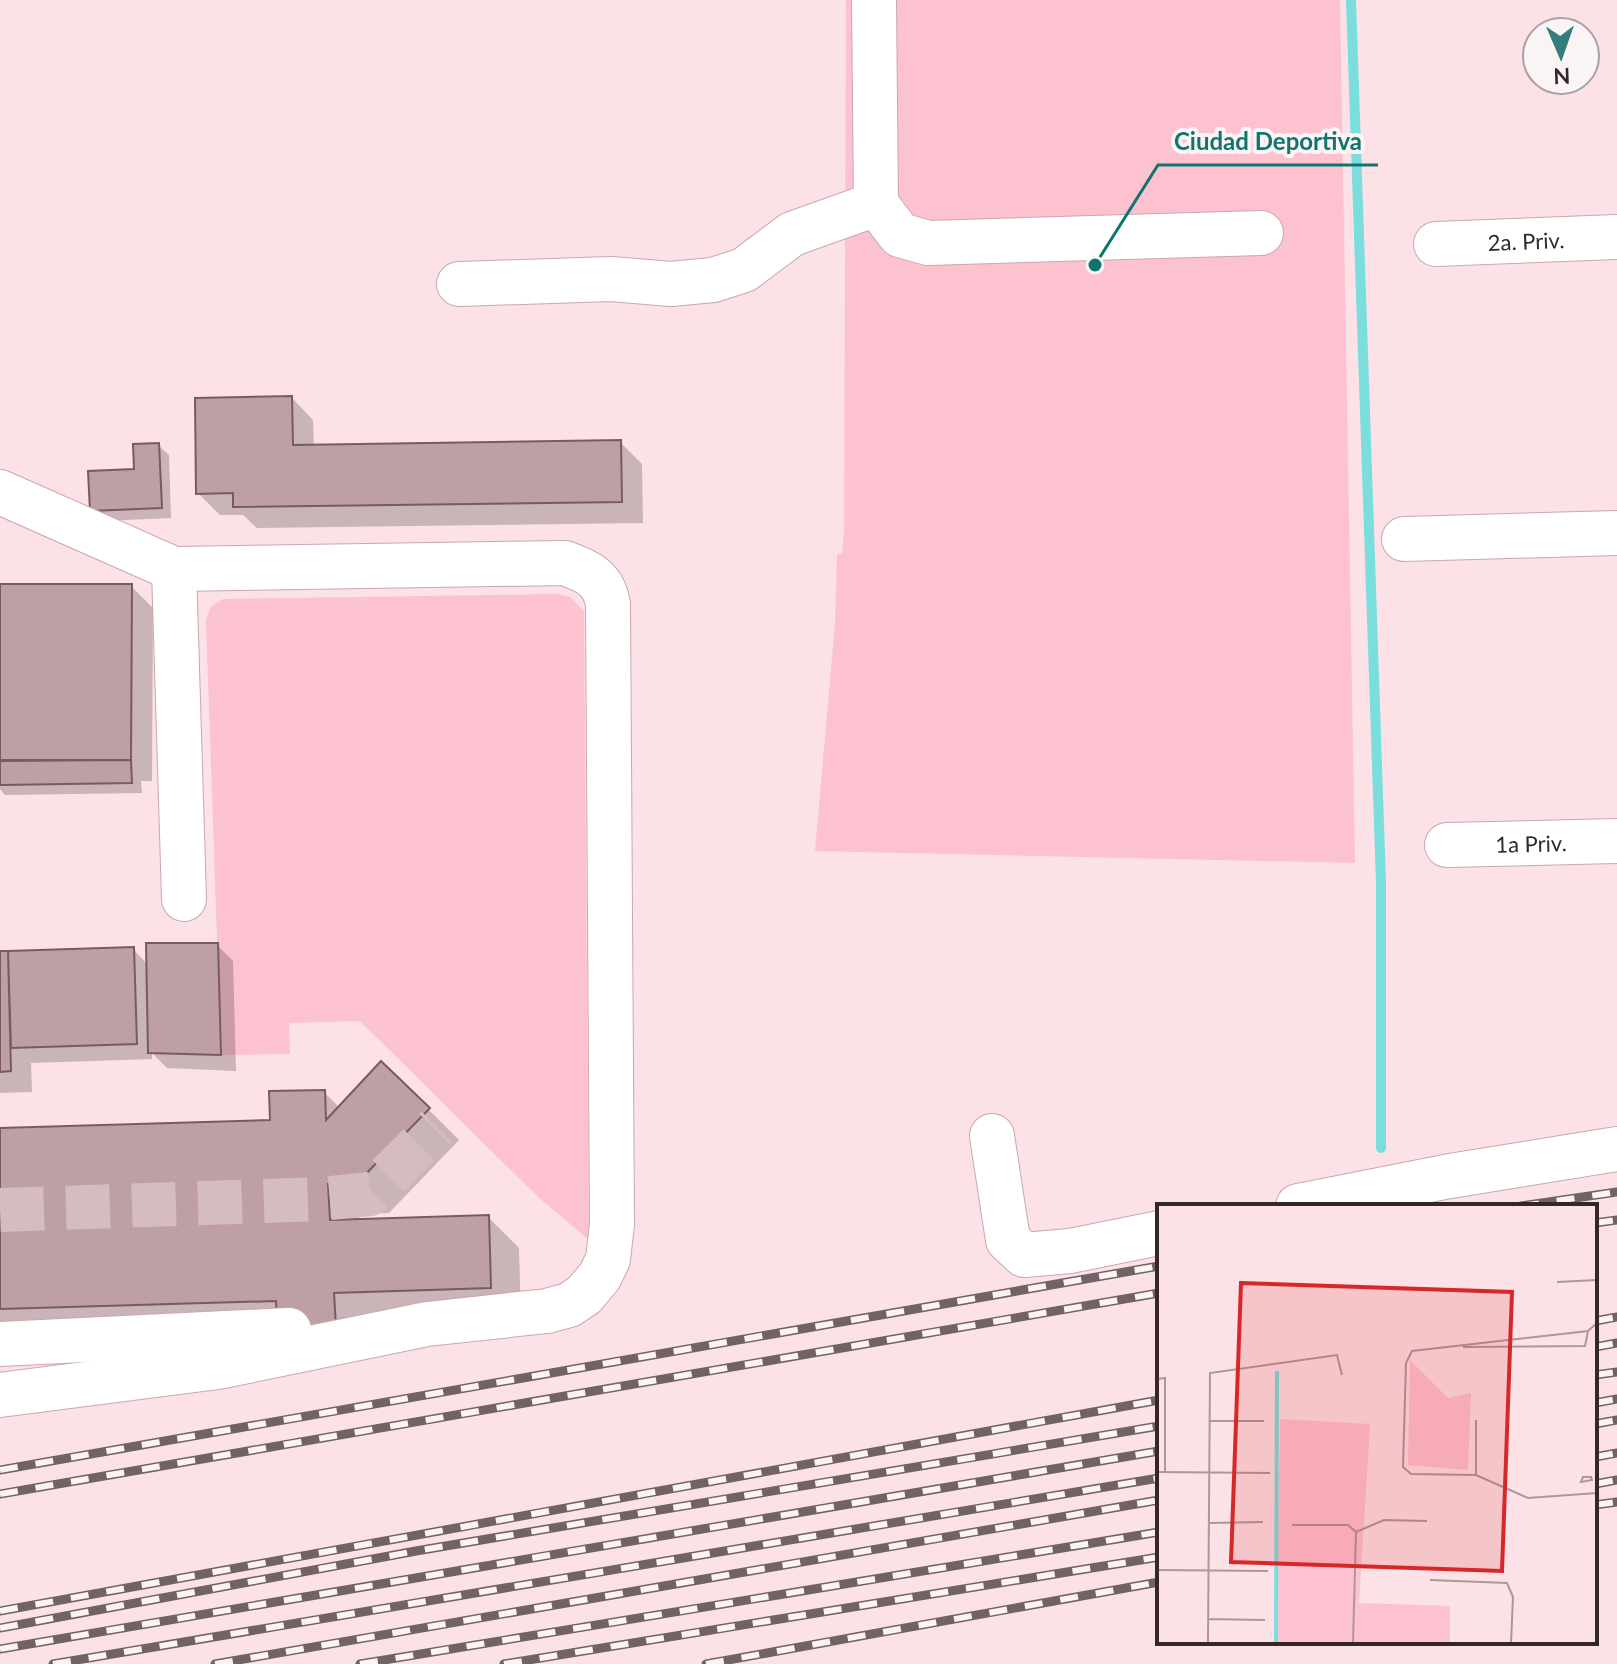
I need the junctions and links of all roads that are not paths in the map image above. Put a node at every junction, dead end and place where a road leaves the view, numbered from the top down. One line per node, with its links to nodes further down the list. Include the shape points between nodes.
1 (874, 0): 2 (street)
2 (876, 204): 3 (street, via 900,235 928,243); 6 (street, via 792,234 744,270 713,280)
3 (1261, 233)
4 (1617, 237): 5 (street, 2a. Priv.)
5 (1436, 244)
6 (459, 284)
7 (0, 492): 10 (street)
8 (1617, 533): 9 (street)
9 (1404, 539)
10 (174, 569): 13 (street); 18 (street, via 565,563 590,573 605,589 612,1224 608,1259 584,1295 569,1305)
11 (1617, 841): 12 (street, 1a Priv.)
12 (1447, 845)
13 (184, 899)
14 (992, 1136): 17 (street, via 1008,1240 1024,1255)
15 (1617, 1149): 16 (street)
16 (1308, 1204)
17 (1157, 1233)
18 (427, 1324): 19 (street); 20 (street, via 218,1367)
19 (0, 1344)
20 (0, 1395)

